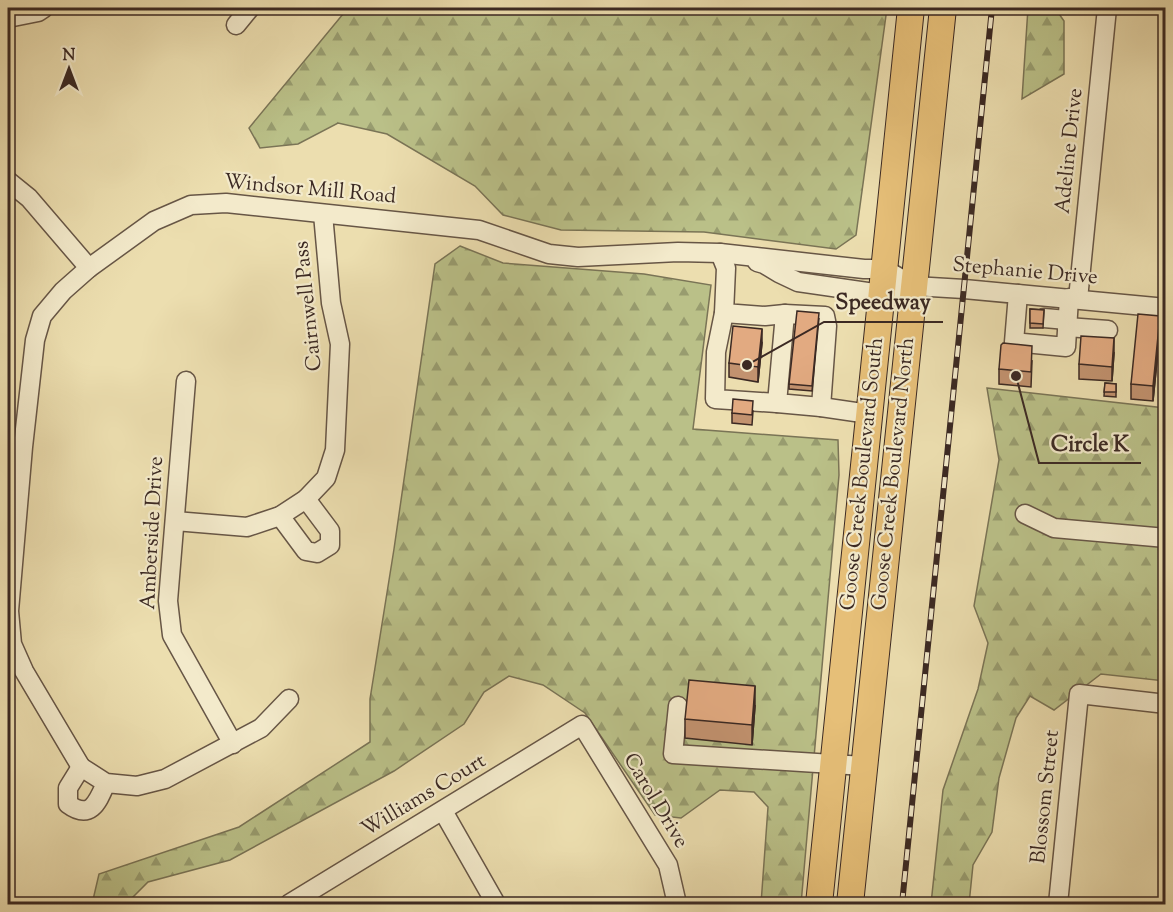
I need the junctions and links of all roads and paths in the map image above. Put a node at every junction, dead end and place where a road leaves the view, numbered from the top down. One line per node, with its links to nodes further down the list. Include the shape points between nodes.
1 (44, 8): 6 (street)
2 (250, 8): 7 (street)
3 (911, 8): 12 (highway, Goose Creek Boulevard South)
4 (943, 8): 13 (highway, Goose Creek Boulevard North)
5 (1107, 8): 16 (street, Adeline Drive)
6 (8, 18)
7 (236, 25)
8 (8, 181): 11 (street, via 29,198)
9 (323, 214): 10 (street, Windsor Mill Road, via 478,230 549,254); 11 (street, Windsor Mill Road, via 226,202 191,205 154,221); 28 (street, Cairnwell Pass, via 331,303 340,344 335,450 326,478)
10 (720, 253): 12 (street, Windsor Mill Road); 14 (street, Windsor Mill Road, via 765,264 798,282); 18 (street, via 726,268)
11 (89, 268): 27 (street, Windsor Mill Road, via 42,316)
12 (884, 269): 13 (street, Windsor Mill Road); 14 (highway, Goose Creek Boulevard South)
13 (914, 286): 14 (street, Stephanie Drive); 15 (street, Stephanie Drive); 39 (highway, Goose Creek Boulevard North)
14 (881, 294): 26 (highway, Goose Creek Boulevard South)
15 (1018, 294): 16 (street, Stephanie Drive); 20 (street)
16 (1074, 299): 17 (street, Stephanie Drive); 21 (street, Adeline Drive)
17 (1166, 308)
18 (724, 313): 19 (street); 24 (street, via 716,352 715,399)
19 (785, 314): 24 (street); 25 (street, via 825,316)
20 (1030, 317): 21 (street); 21 (street, via 1014,342 1065,346)
21 (1067, 324): 22 (street)
22 (1108, 330)
23 (186, 381): 31 (street, Amberside Drive)
24 (777, 404): 25 (street)
25 (821, 407): 26 (street)
26 (869, 414): 38 (highway, Goose Creek Boulevard South)
27 (15, 446): 40 (street, Windsor Mill Road, via 9,611 12,644)
28 (306, 499): 30 (street, Cairnwell Pass); 30 (street, via 330,531 330,545 317,554 306,551)
29 (1025, 514): 32 (street, via 1054,528)
30 (280, 516): 31 (street, Cairnwell Pass, via 247,527)
31 (175, 521): 37 (street, Amberside Drive, via 168,601 172,635)
32 (1166, 538)
33 (289, 699): 37 (street, via 261,728)
34 (1166, 704): 48 (street, Blossom Street, via 1079,694)
35 (678, 706): 38 (street, via 673,754)
36 (582, 725): 42 (street, Williams Court); 45 (street, Carol Drive, via 668,866)
37 (233, 744): 41 (street, via 165,779 137,786)
38 (833, 763): 39 (street); 46 (highway, Goose Creek Boulevard South)
39 (864, 766): 47 (highway, Goose Creek Boulevard North)
40 (81, 767): 41 (street); 41 (street, via 68,788 68,804 75,809 85,811 96,805)
41 (106, 783)
42 (443, 811): 43 (street, Williams Court); 44 (street)
43 (289, 904)
44 (496, 904)
45 (677, 904)
46 (819, 904)
47 (850, 904)
48 (1058, 904)

